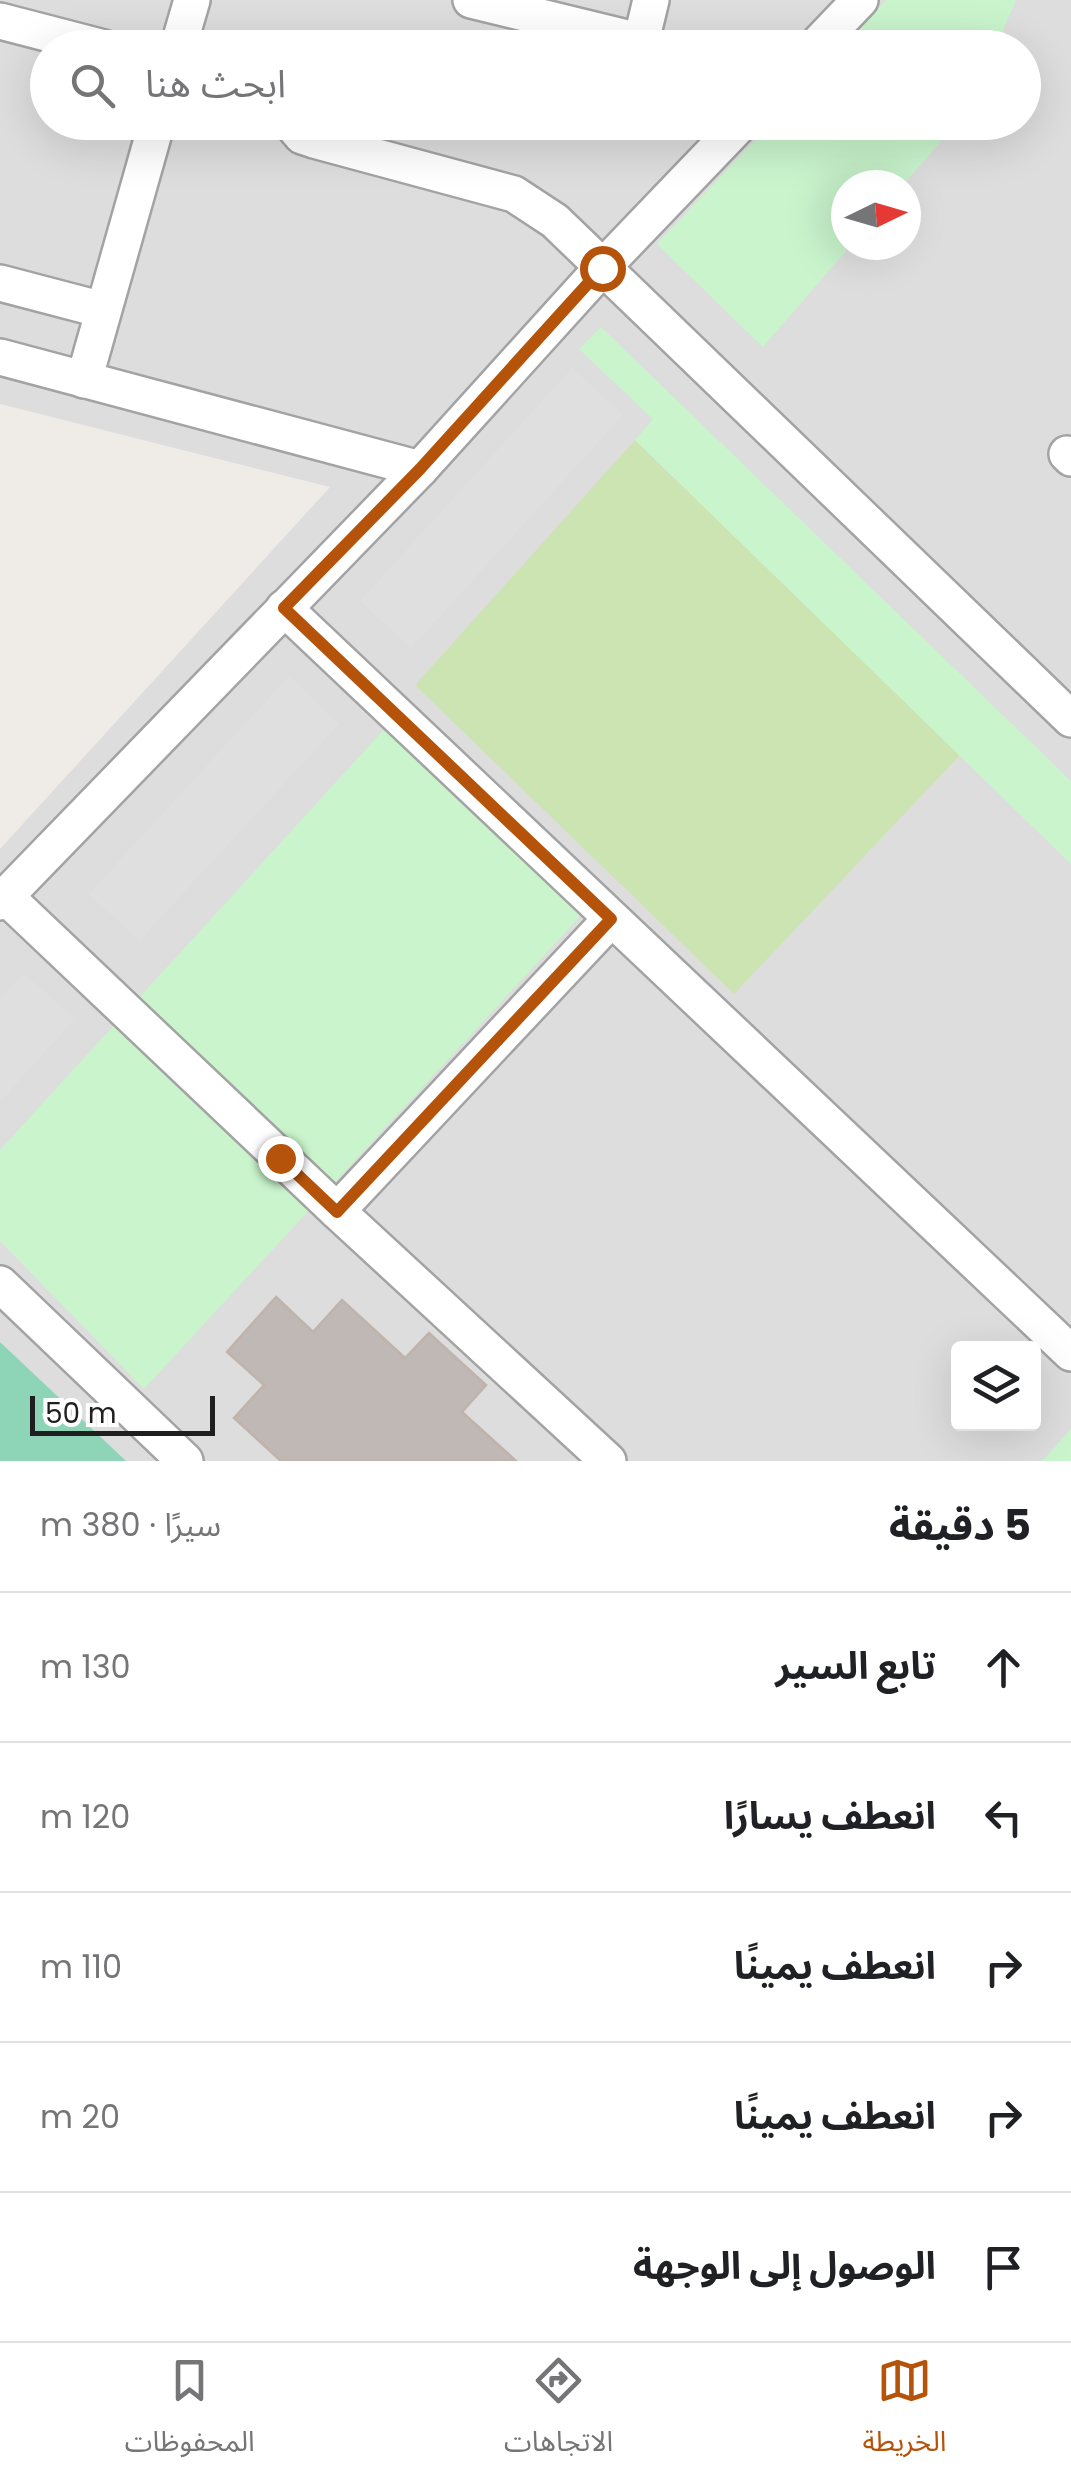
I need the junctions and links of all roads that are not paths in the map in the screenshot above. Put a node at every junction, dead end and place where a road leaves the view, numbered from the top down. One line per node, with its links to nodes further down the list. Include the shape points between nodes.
1 (192, 0): 7 (street)
2 (471, 0): 8 (street)
3 (650, 0): 9 (street)
4 (860, 0): 10 (street)
5 (0, 21): 6 (street)
6 (35, 30)
7 (185, 30)
8 (594, 30)
9 (643, 30)
10 (831, 30)
11 (152, 140): 16 (street)
12 (314, 140): 14 (street, via 514,194 555,221)
13 (725, 140): 14 (street)
14 (602, 268): 19 (street); 21 (street)
15 (0, 283): 16 (street)
16 (103, 310): 18 (street)
17 (0, 357): 18 (street)
18 (84, 380): 19 (street)
19 (420, 469): 20 (street)
20 (284, 608): 22 (street); 23 (street)
21 (1071, 720)
22 (3, 899): 24 (street)
23 (611, 919): 24 (street); 26 (street)
24 (337, 1212): 28 (street)
25 (0, 1284): 27 (street)
26 (1071, 1353)
27 (185, 1461)
28 (608, 1461)

